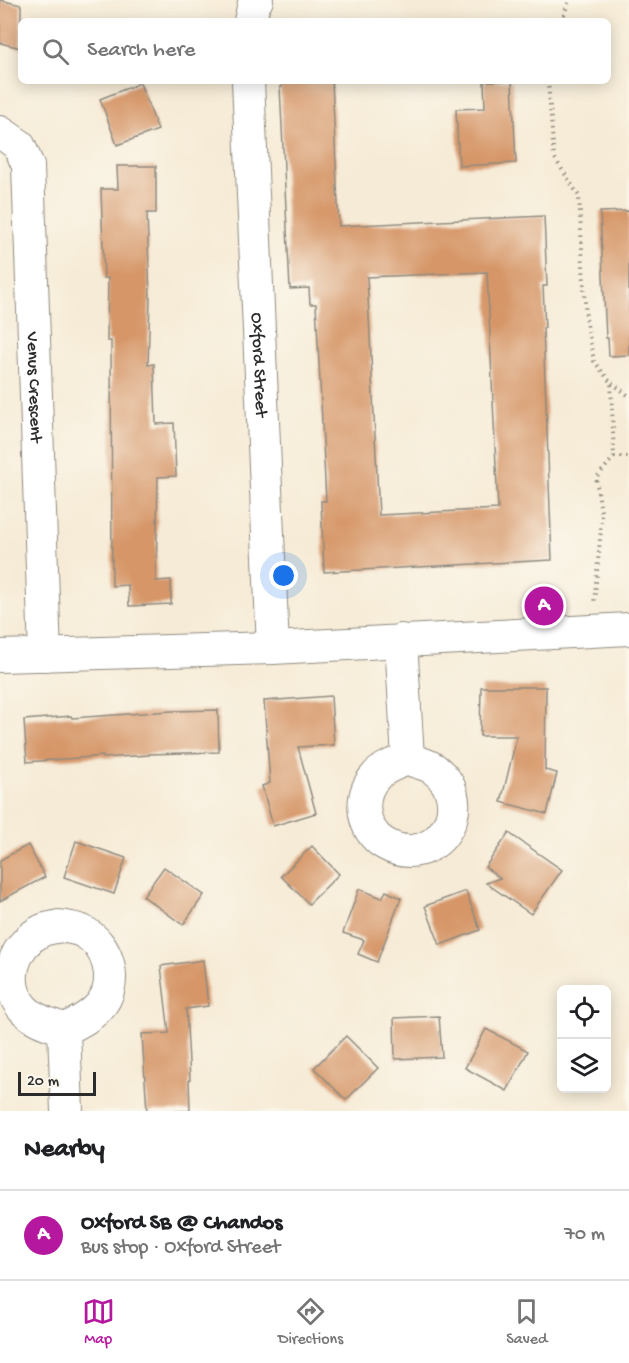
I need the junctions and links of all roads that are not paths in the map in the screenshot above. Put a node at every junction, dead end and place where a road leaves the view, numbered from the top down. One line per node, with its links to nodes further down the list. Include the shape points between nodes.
1 (257, 0): 2 (street)
2 (251, 18)
3 (248, 84): 7 (street, Oxford Street)
4 (0, 132): 8 (street, Venus Crescent, via 19,145 28,166)
5 (629, 629): 6 (street)
6 (401, 640): 7 (street); 10 (street)
7 (273, 648): 8 (street)
8 (45, 655): 9 (street)
9 (0, 656)
10 (408, 759)
11 (64, 1029): 12 (street)
12 (67, 1111)

